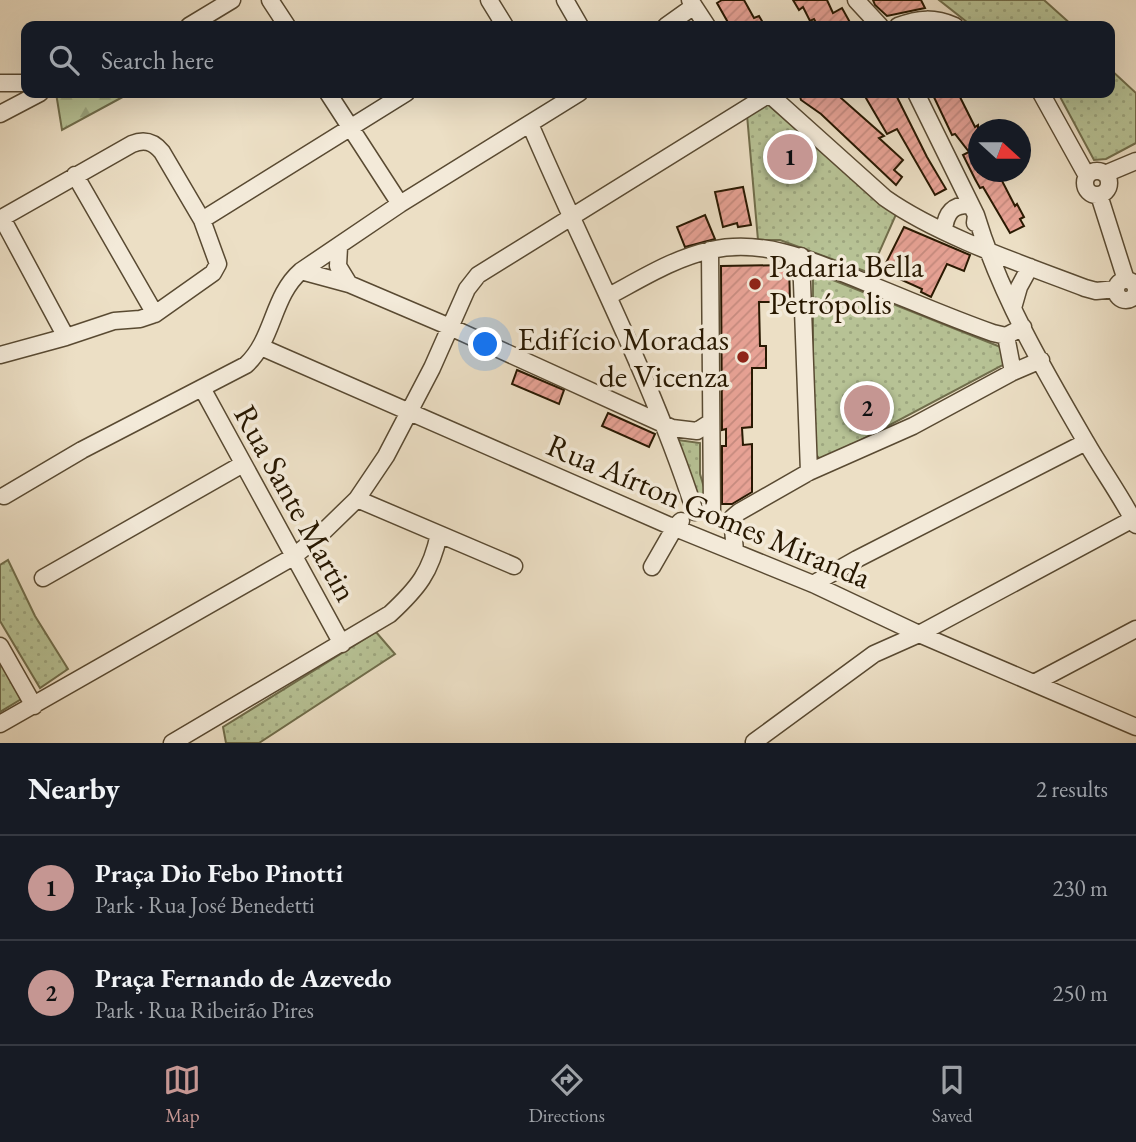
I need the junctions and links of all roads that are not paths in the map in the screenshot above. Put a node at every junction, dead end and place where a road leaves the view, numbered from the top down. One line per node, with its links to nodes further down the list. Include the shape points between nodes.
1 (232, 0): 7 (street)
2 (270, 0): 8 (street)
3 (489, 0): 9 (street)
4 (565, 0): 10 (street)
5 (856, 0): 13 (street)
6 (692, 3): 11 (street); 12 (street)
7 (197, 21)
8 (284, 21)
9 (502, 21)
10 (577, 21)
11 (672, 21)
12 (702, 21)
13 (875, 21)
14 (911, 21): 15 (street)
15 (939, 21)
16 (0, 83): 17 (street)
17 (21, 83)
18 (30, 98): 26 (street)
19 (331, 98): 28 (street)
20 (398, 98): 28 (street)
21 (571, 98): 27 (street)
22 (762, 98): 37 (street)
23 (775, 98): 39 (street, via 885,198)
24 (918, 98): 35 (street)
25 (1044, 98): 32 (street)
26 (0, 114)
27 (530, 124): 34 (street); 37 (street)
28 (349, 126): 34 (street); 38 (street)
29 (1136, 161): 30 (street)
30 (1105, 174): 32 (street, via 1094,171); 33 (street, via 1109,188)
31 (75, 176): 36 (street); 38 (street, via 132,144 151,143 162,152); 51 (street)
32 (1087, 176): 33 (street, via 1086,188)
33 (1099, 195): 48 (street)
34 (400, 204): 41 (street)
35 (973, 210): 39 (street, via 951,209); 40 (street, via 971,232); 42 (street)
36 (1, 219): 55 (street)
37 (571, 219): 49 (street); 52 (street, via 478,275)
38 (202, 220): 51 (street, via 218,264 213,273)
39 (944, 230): 40 (street)
40 (960, 237): 42 (street)
41 (340, 247): 46 (street); 47 (street, via 338,266)
42 (986, 248): 45 (street); 50 (street)
43 (710, 250): 44 (street, via 747,247); 49 (street, via 674,262); 64 (street)
44 (801, 257): 54 (street); 68 (street)
45 (1030, 267): 48 (street, via 1085,288); 50 (street)
46 (301, 271): 47 (street); 56 (street, via 282,295)
47 (349, 284): 52 (street)
48 (1128, 288)
49 (609, 296): 60 (street)
50 (1013, 308): 53 (street)
51 (155, 314): 55 (street)
52 (450, 327): 62 (street); 63 (street)
53 (1023, 327): 54 (street); 58 (street)
54 (1006, 336): 59 (street)
55 (66, 337): 57 (street)
56 (261, 347): 61 (street, via 246,365); 63 (street, Rua Aírton Gomes Miranda)
57 (0, 355)
58 (1041, 360): 59 (street); 66 (street)
59 (1013, 372): 68 (street, via 913,426)
60 (646, 386): 62 (street); 65 (street)
61 (202, 388): 67 (street, Rua Sante Martin); 69 (street)
62 (625, 406): 65 (street)
63 (409, 412): 70 (street); 75 (street, Rua Aírton Gomes Miranda)
64 (711, 422): 65 (street, via 691,432); 72 (street)
65 (664, 425): 71 (street)
66 (1086, 442): 74 (street); 82 (street)
67 (243, 464): 78 (street, Rua Sante Martin); 81 (street)
68 (809, 472): 73 (street)
69 (4, 496)
70 (357, 499): 76 (street); 78 (street)
71 (695, 512): 72 (street); 75 (street)
72 (712, 512): 73 (street)
73 (732, 519): 77 (street)
74 (1134, 522): 84 (street)
75 (675, 527): 77 (street, Rua Aírton Gomes Miranda); 80 (street)
76 (439, 534): 79 (street); 85 (street, via 434,558 419,585 390,614)
77 (734, 551): 82 (street, Rua Aírton Gomes Miranda)
78 (293, 557): 85 (street, Rua Sante Martin); 88 (street)
79 (514, 566)
80 (652, 567)
81 (43, 578)
82 (813, 584): 84 (street, Rua Aírton Gomes Miranda)
83 (1136, 628): 87 (street)
84 (919, 634): 87 (street, Rua Aírton Gomes Miranda); 92 (street, via 874,654)
85 (342, 644): 91 (street)
86 (0, 646): 88 (street)
87 (1034, 683): 90 (street, Rua Aírton Gomes Miranda)
88 (34, 706): 89 (street)
89 (0, 724)
90 (1136, 727)
91 (172, 743)
92 (754, 743)

